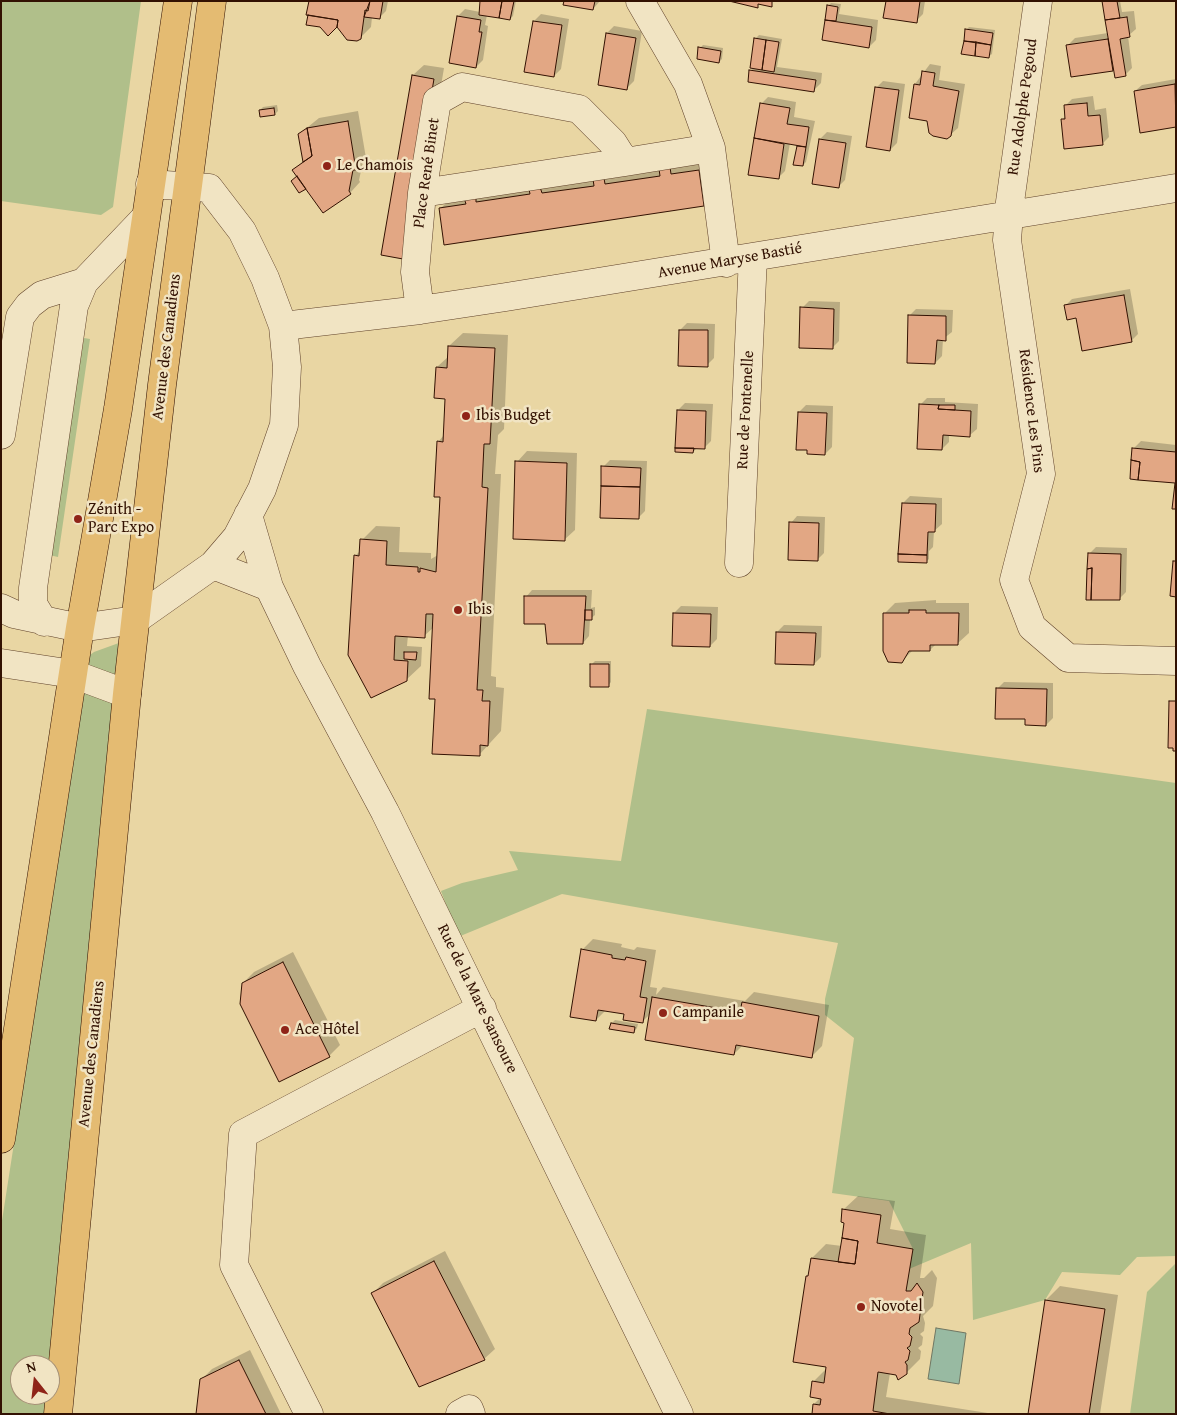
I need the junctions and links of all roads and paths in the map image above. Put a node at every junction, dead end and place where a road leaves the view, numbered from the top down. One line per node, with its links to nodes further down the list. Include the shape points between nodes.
1 (178, 1): 7 (main road)
2 (212, 1): 8 (main road, Avenue des Canadiens)
3 (640, 1): 5 (street, via 688,84)
4 (1038, 1): 11 (street, Rue Adolphe Pegoud)
5 (710, 148): 6 (street); 14 (street)
6 (625, 162): 10 (street); 10 (street, Place René Binet, via 613,143 579,109 462,87 437,100)
7 (150, 184): 8 (street); 12 (main road)
8 (188, 187): 17 (street, via 209,188 242,231); 24 (main road, Avenue des Canadiens)
9 (1176, 188): 11 (street, Avenue Maryse Bastié)
10 (422, 193): 16 (street, Place René Binet, via 415,272)
11 (1008, 214): 13 (street, Avenue Maryse Bastié); 27 (street, Résidence Les Pins, via 1007,240 1041,474 1014,580 1032,627 1068,658)
12 (145, 218): 15 (street); 26 (main road, via 118,409)
13 (753, 256): 14 (street, Avenue Maryse Bastié); 20 (street, Rue de Fontenelle)
14 (726, 263): 16 (street, Avenue Maryse Bastié)
15 (84, 282): 18 (street, via 42,295 20,318); 25 (street, via 70,327 33,588 33,604)
16 (420, 310): 17 (street, Avenue Maryse Bastié)
17 (283, 326): 19 (street, via 288,367 284,425 262,489)
18 (1, 435)
19 (248, 515): 21 (street, via 237,537); 22 (street, Rue de la Mare Sansoure)
20 (739, 563)
21 (213, 566): 22 (street); 24 (street)
22 (269, 587): 31 (street, Rue de la Mare Sansoure, via 307,666 386,812)
23 (1, 608): 25 (street)
24 (135, 620): 26 (street); 30 (main road, Avenue des Canadiens)
25 (44, 622): 26 (street)
26 (80, 628): 29 (main road)
27 (1176, 661)
28 (1, 662): 29 (street)
29 (73, 674): 30 (street); 32 (main road)
30 (127, 694): 33 (main road, Avenue des Canadiens)
31 (482, 1008): 34 (street, via 243,1134 234,1265); 37 (street, Rue de la Mare Sansoure)
32 (1, 1139)
33 (58, 1414)
34 (309, 1414)
35 (460, 1414): 36 (street, via 468,1409)
36 (471, 1414)
37 (679, 1414)

